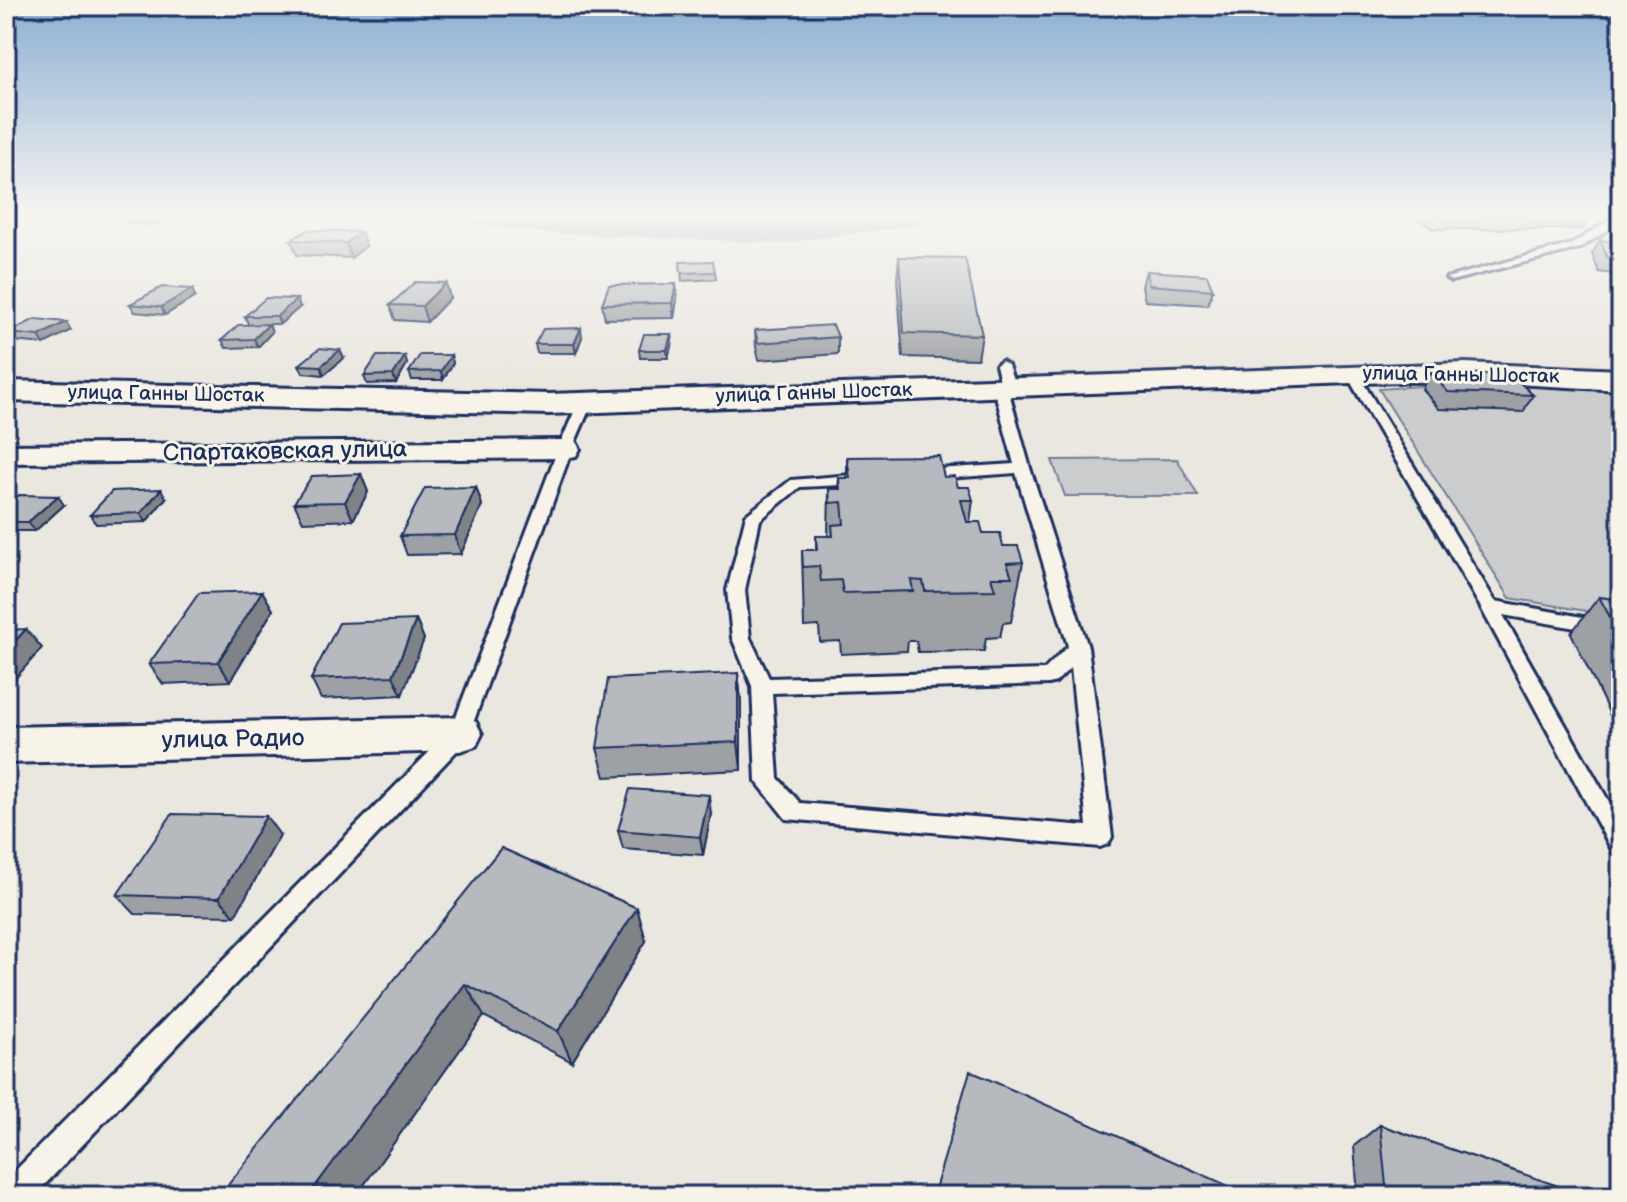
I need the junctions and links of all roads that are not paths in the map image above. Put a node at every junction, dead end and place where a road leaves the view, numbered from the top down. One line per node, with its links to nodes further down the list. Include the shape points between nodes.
1 (1478, 271): 2 (lane)
2 (1451, 278)
3 (1352, 374): 4 (main road, улица Ганны Шостак); 5 (main road, улица Ганны Шостак, via 1465,372); 11 (lane)
4 (1003, 378): 7 (main road, улица Ганны Шостак); 10 (lane)
5 (1621, 380)
6 (9, 390): 7 (main road, улица Ганны Шостак)
7 (585, 403): 8 (lane)
8 (565, 449): 9 (street, Спартаковская улица); 15 (lane)
9 (6, 454)
10 (1022, 468): 13 (lane); 14 (lane, via 796,483 752,518 736,590 741,638)
11 (1489, 606): 12 (lane); 17 (lane)
12 (1621, 630)
13 (1078, 647): 14 (lane, via 1049,677); 14 (lane, via 1100,837 794,812 767,781)
14 (762, 686)
15 (460, 734): 16 (street, улица Радио); 18 (lane)
16 (6, 745)
17 (1621, 845)
18 (12, 1196)

